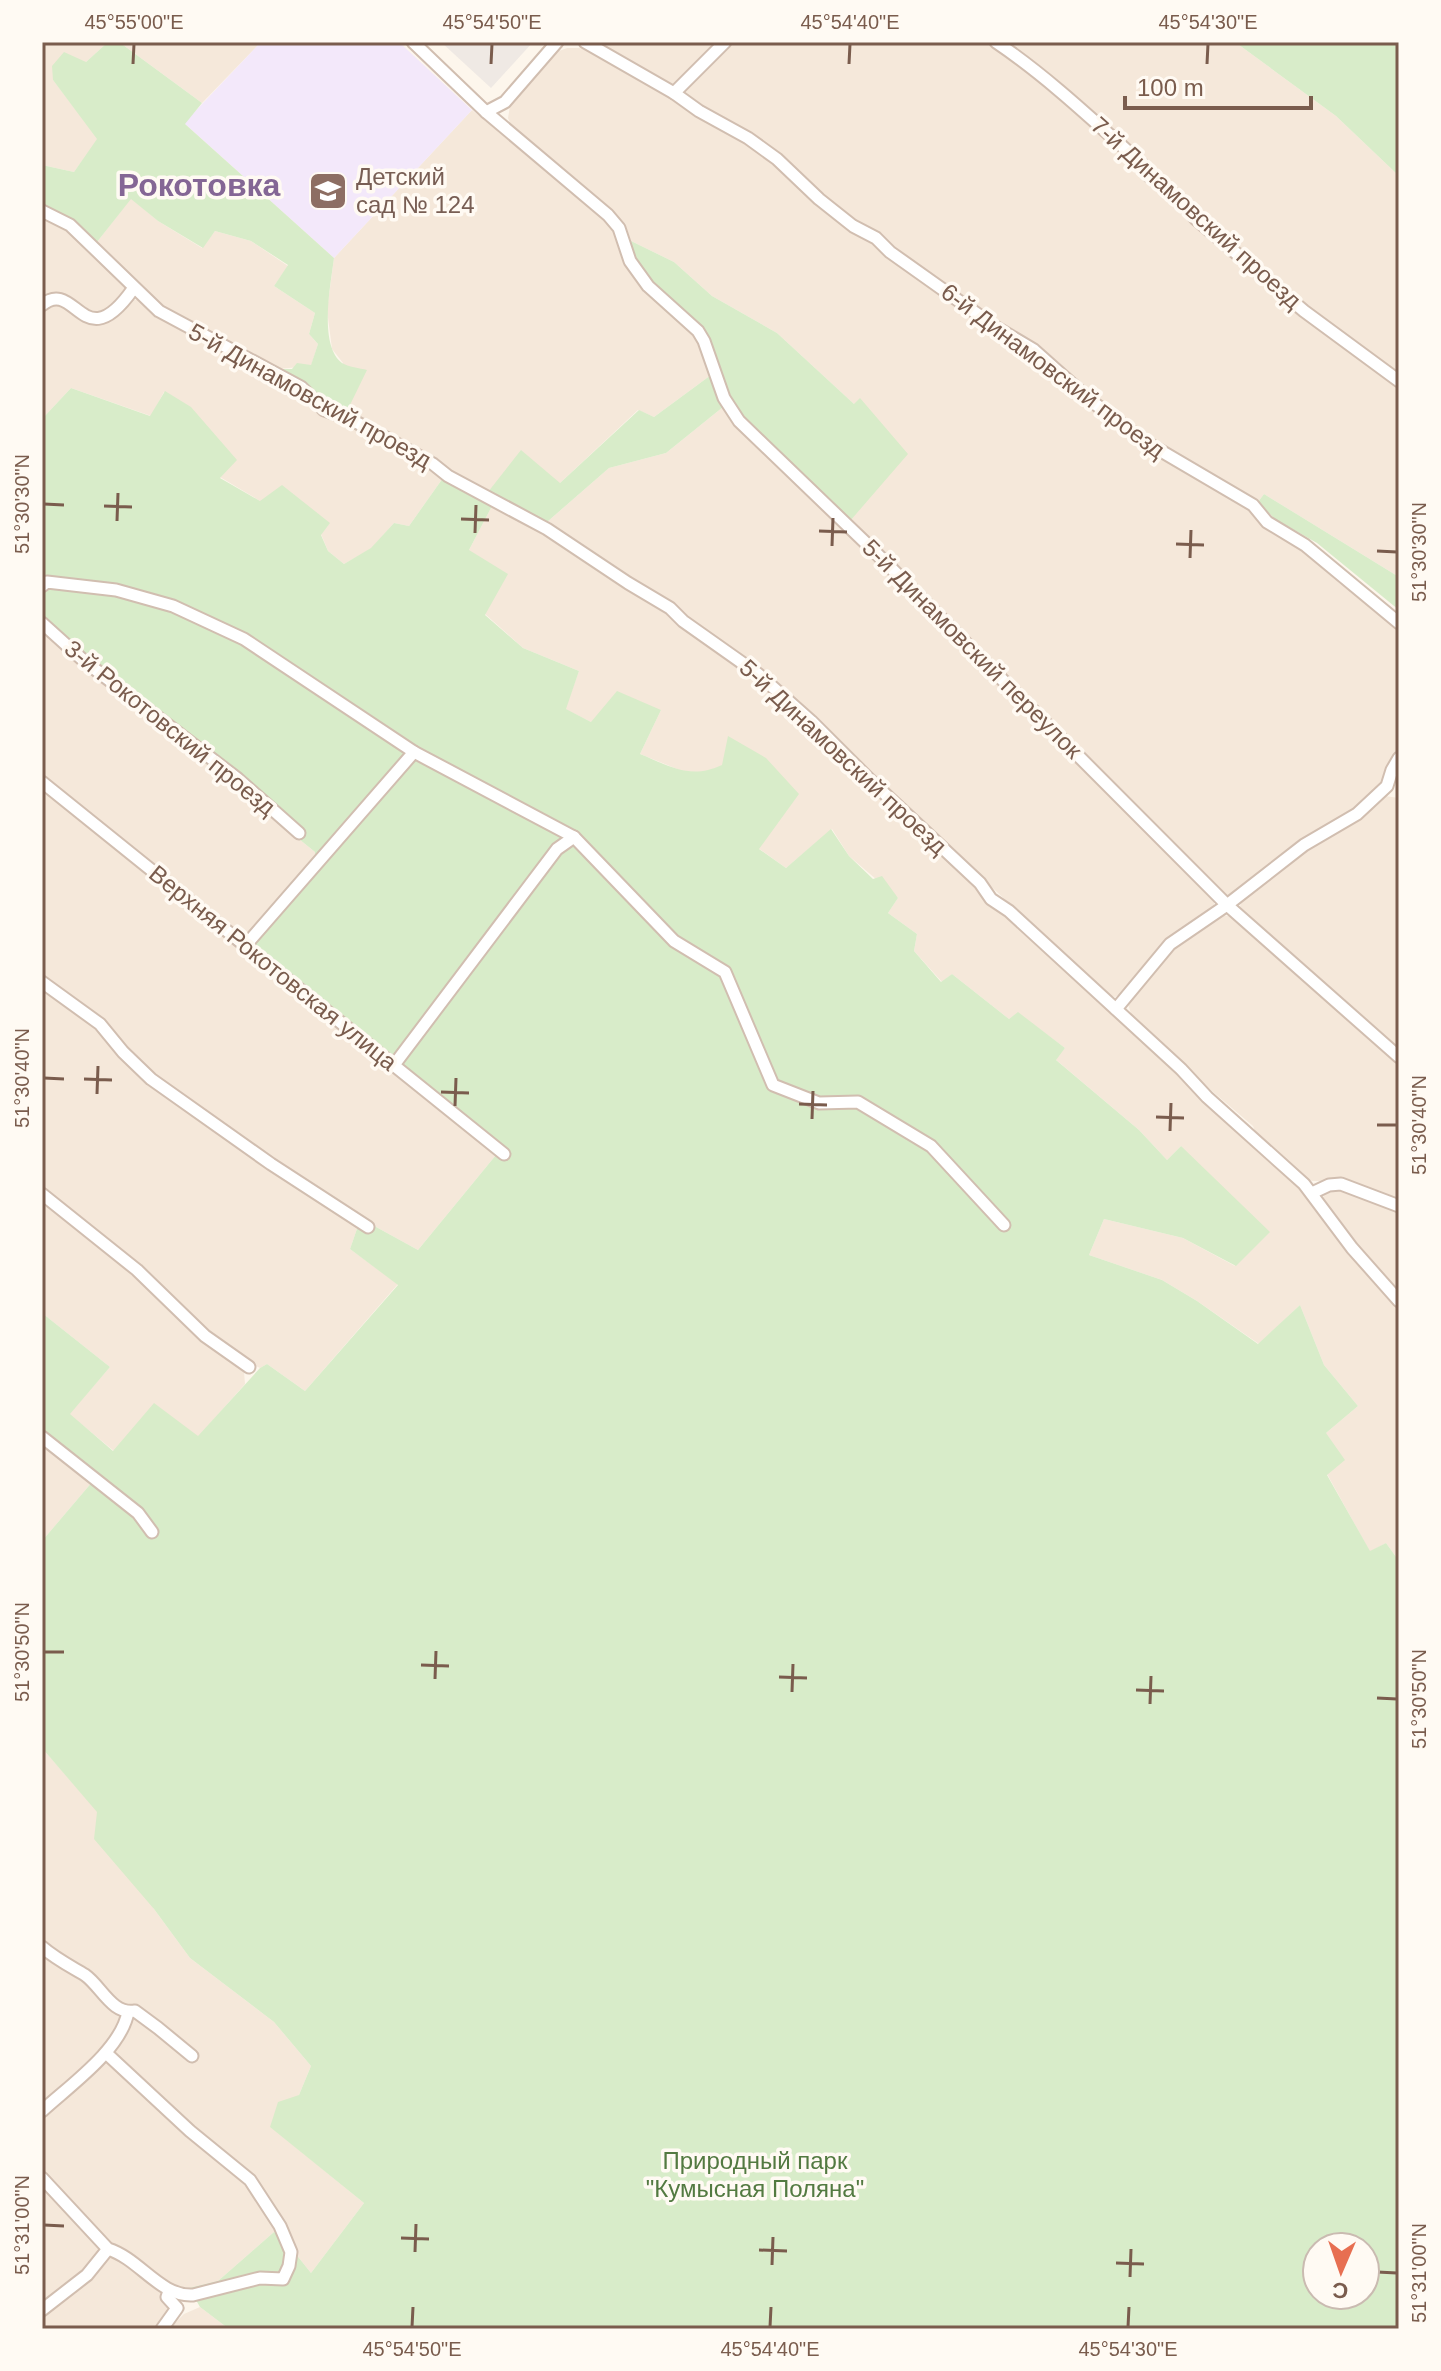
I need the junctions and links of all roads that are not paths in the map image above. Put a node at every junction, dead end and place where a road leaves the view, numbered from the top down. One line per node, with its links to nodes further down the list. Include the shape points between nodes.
1 (413, 42): 7 (street)
2 (557, 42): 7 (street, via 505,102)
3 (585, 42): 6 (street, 6-й Динамовский проезд)
4 (725, 42): 6 (street)
5 (996, 42): 11 (street, 7-й Динамовский проезд, via 1056,86 1196,219 1304,311)
6 (674, 93): 14 (street, 6-й Динамовский проезд, via 777,159 853,226 1034,350 1144,441 1253,505 1267,522 1305,545)
7 (486, 112): 22 (street, 5-й Динамовский переулок, via 619,228 630,261 648,286 698,331 724,398 739,421)
8 (42, 211): 9 (street, 5-й Динамовский проезд, via 70,225)
9 (133, 289): 10 (street, via 116,311 97,319 61,299); 25 (street, 5-й Динамовский проезд, via 159,311 301,387 324,410 373,431 547,529 670,608 811,721 991,899)
10 (42, 305)
11 (1399, 381)
12 (42, 586): 15 (street, via 47,582 116,590 173,606 244,639)
13 (42, 623): 20 (street, 3-й Рокотовский проезд)
14 (1399, 623)
15 (414, 752): 21 (street); 23 (street)
16 (1399, 758): 18 (street)
17 (42, 782): 23 (street, Верхняя Рокотовская улица)
18 (1387, 786): 19 (street); 22 (street, via 1357,814 1304,845)
19 (1399, 794)
20 (299, 833)
21 (574, 837): 27 (street, via 557,849); 32 (street, via 674,941 725,972 773,1085 819,1103 858,1102 931,1146)
22 (1227, 905): 25 (street, via 1170,944); 26 (street, 5-й Динамовский переулок)
23 (245, 946): 27 (street, Верхняя Рокотовская улица)
24 (42, 982): 33 (street, via 100,1024 151,1079)
25 (1116, 1009): 29 (street, 5-й Динамовский проезд)
26 (1399, 1057)
27 (394, 1065): 28 (street, Верхняя Рокотовская улица)
28 (504, 1154)
29 (1312, 1193): 31 (street, via 1341,1184); 34 (street, 5-й Динамовский проезд)
30 (42, 1194): 35 (street, via 137,1270 205,1336)
31 (1399, 1206)
32 (1004, 1225)
33 (368, 1227)
34 (1399, 1301)
35 (249, 1367)
36 (42, 1437): 37 (street, via 138,1513)
37 (152, 1532)
38 (42, 1947): 39 (street)
39 (128, 2012): 40 (street); 41 (street, via 135,2011)
40 (106, 2053): 42 (street); 45 (street, via 250,2180 291,2252 283,2279 260,2278 193,2295)
41 (192, 2056)
42 (42, 2111)
43 (42, 2178): 44 (street)
44 (108, 2249): 45 (street, via 137,2264); 46 (street, via 87,2275)
45 (169, 2291): 47 (street, via 167,2297 177,2308)
46 (42, 2310)
47 (162, 2329)

